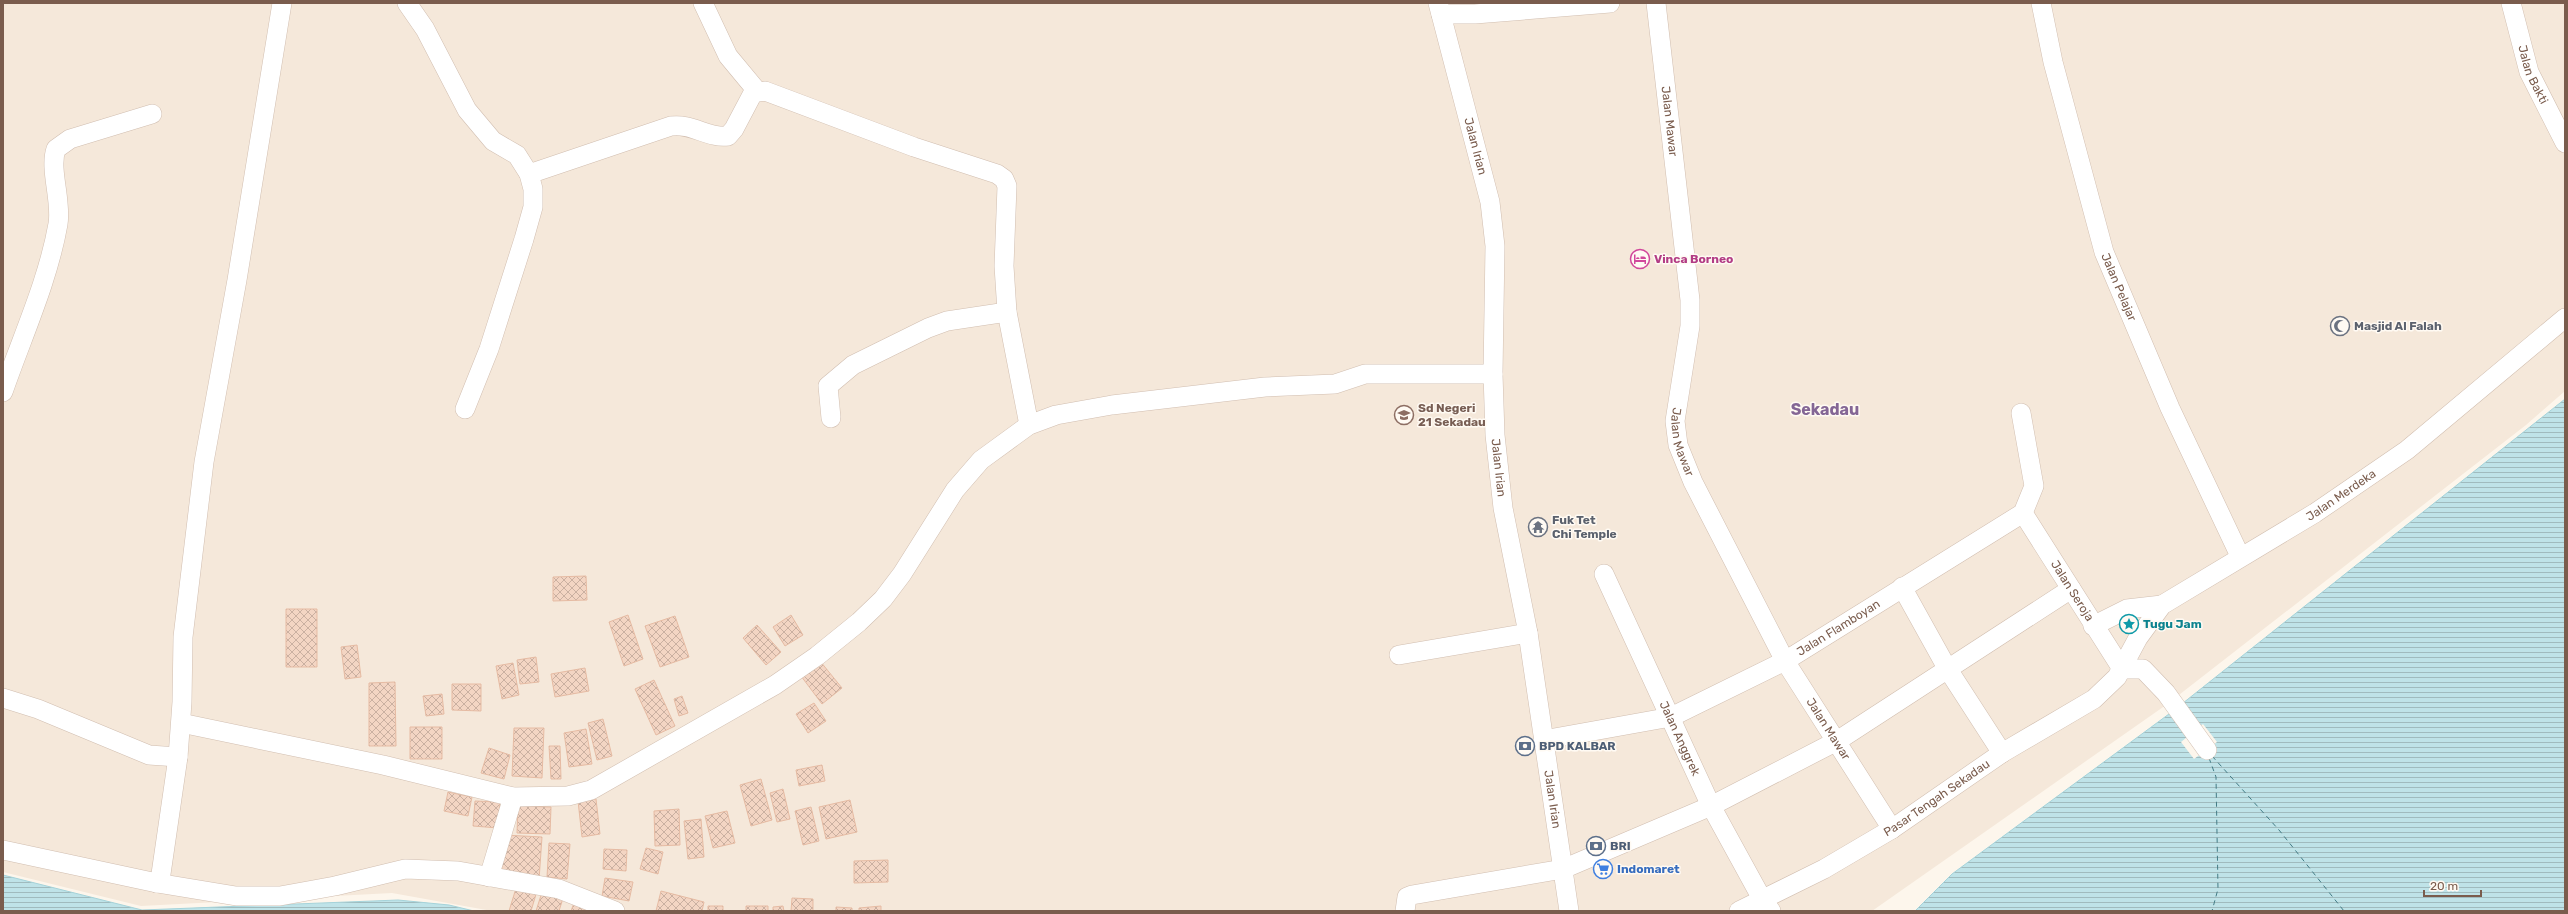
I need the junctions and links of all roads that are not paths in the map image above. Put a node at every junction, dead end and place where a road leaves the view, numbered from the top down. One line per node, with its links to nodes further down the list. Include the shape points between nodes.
1 (282, 3): 35 (street, via 237,280 204,462 183,637)
2 (407, 3): 12 (street, via 425,29 475,121 493,141 518,155)
3 (703, 3): 9 (street, via 728,56)
4 (1610, 3): 8 (street, via 1475,14)
5 (1656, 3): 30 (street, Jalan Mawar, via 1690,300 1690,326 1674,431 1693,482)
6 (2041, 3): 22 (street, Jalan Pelajar, via 2053,62 2104,252 2167,401)
7 (2511, 3): 11 (street, Jalan Bakti, via 2529,72)
8 (1439, 9): 15 (street, Jalan Irian, via 1490,202 1495,246)
9 (757, 91): 12 (street, via 748,99 728,136 721,137 682,124 671,126); 13 (street, via 765,91 914,147 997,174 1004,179 1007,186 1004,266)
10 (152, 114): 16 (street, via 70,139 56,148 54,160 60,210 52,251)
11 (2565, 143)
12 (529, 174): 17 (street, via 533,189 530,220 489,349)
13 (1007, 312): 19 (street, via 938,324 853,366 828,386); 20 (street)
14 (2565, 318): 22 (street, Jalan Merdeka, via 2407,450 2315,513)
15 (1493, 374): 20 (street, via 1365,374 1335,384 1265,387 1112,405 1056,415); 28 (street, Jalan Irian, via 1495,435 1503,508)
16 (3, 392)
17 (465, 409)
18 (2021, 413): 21 (street, via 2034,482 2032,494)
19 (831, 418)
20 (1029, 425): 41 (street, via 981,460 955,490 902,574 883,599 817,656 775,684 591,790 568,796)
21 (2022, 513): 24 (street, Jalan Flamboyan); 25 (street, Jalan Seroja)
22 (2240, 556): 26 (street, Jalan Merdeka)
23 (1604, 574): 34 (street, Jalan Anggrek)
24 (1902, 587): 30 (street, Jalan Flamboyan); 31 (street)
25 (2071, 589): 27 (street, Jalan Seroja); 31 (street)
26 (2162, 605): 27 (street, via 2127,610); 32 (street, Jalan Merdeka, via 2138,638)
27 (2093, 626): 32 (street, Jalan Seroja)
28 (1528, 633): 29 (street); 36 (street, Jalan Irian)
29 (1398, 655)
30 (1785, 660): 34 (street, Jalan Flamboyan); 37 (street, Jalan Mawar)
31 (1946, 668): 37 (street); 39 (street)
32 (2122, 669): 38 (street, via 2143,669 2166,693); 39 (street, Pasar Tengah Sekadau, via 2108,687 2094,699)
33 (3, 698): 40 (street, via 38,709 149,755)
34 (1670, 717): 36 (street, Jalan Flamboyan); 42 (street, Jalan Anggrek)
35 (181, 723): 40 (street); 41 (street, via 383,765)
36 (1543, 740): 45 (street, Jalan Irian)
37 (1837, 741): 42 (street); 43 (street, Jalan Mawar)
38 (2207, 750)
39 (2002, 753): 43 (street, Pasar Tengah Sekadau)
40 (178, 757): 47 (street, via 161,874)
41 (513, 797): 46 (street)
42 (1711, 806): 45 (street); 48 (street, Jalan Anggrek)
43 (1892, 829): 48 (street, Pasar Tengah Sekadau)
44 (3, 850): 47 (street)
45 (1563, 869): 50 (street, via 1412,895 1405,902); 51 (street, Jalan Irian)
46 (489, 877): 47 (street, via 458,871 405,869 335,886 265,896 236,896); 49 (street, via 560,889)
47 (157, 883)
48 (1766, 905): 52 (street, Pasar Tengah Sekadau)
49 (615, 911)
50 (1405, 911)
51 (1569, 911)
52 (1739, 911)

